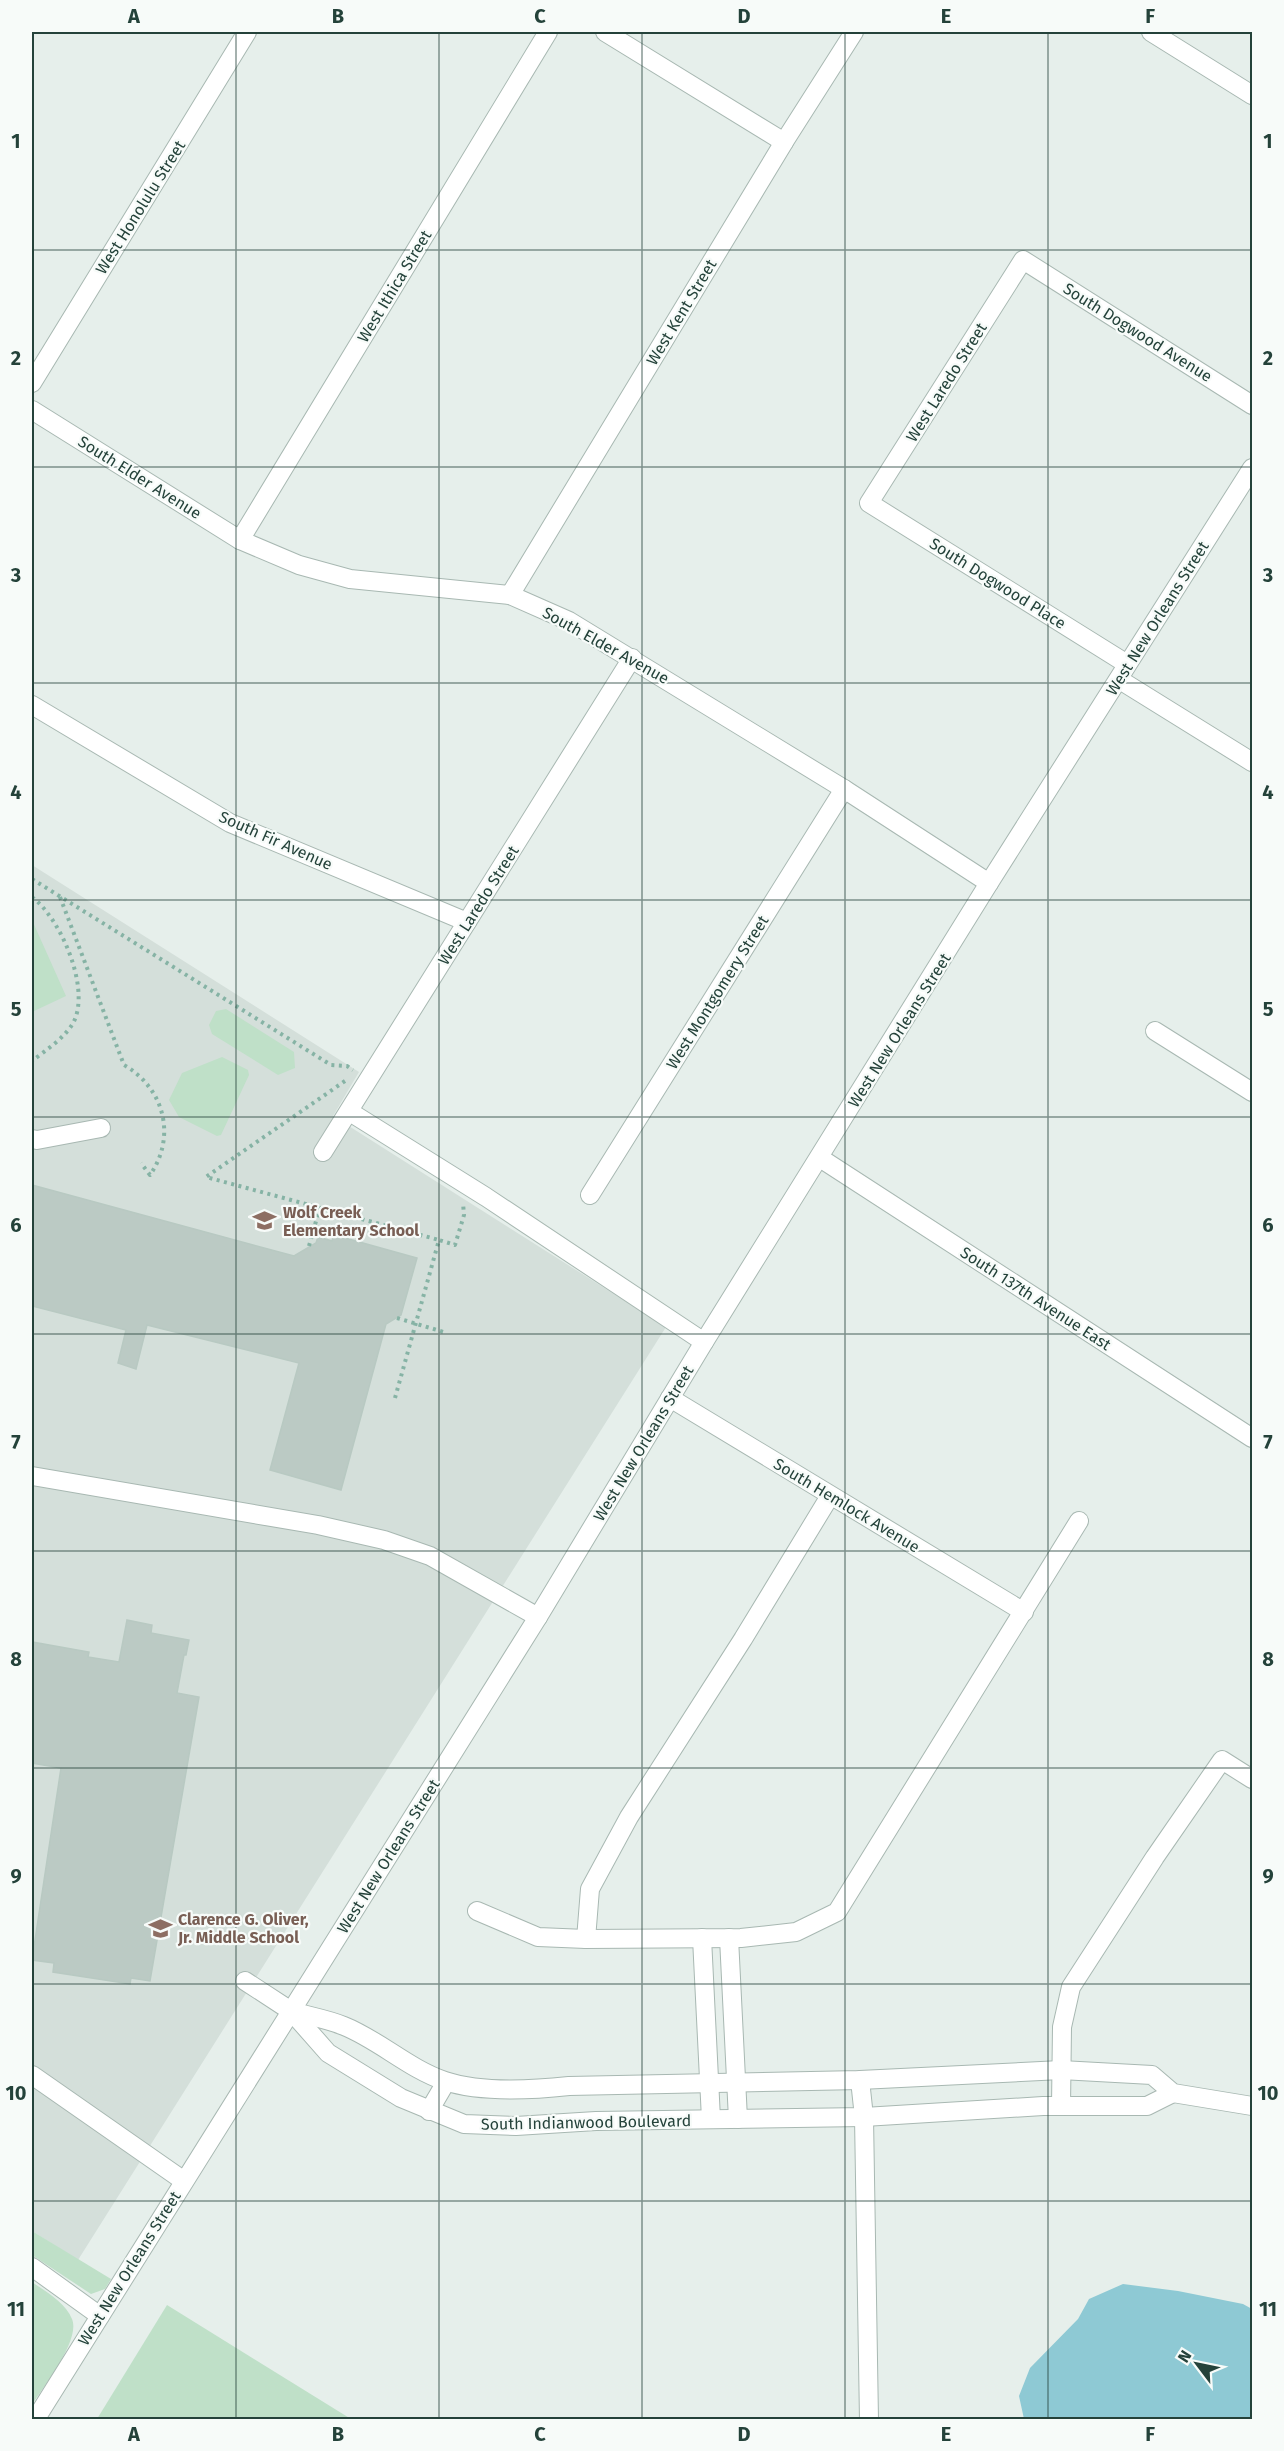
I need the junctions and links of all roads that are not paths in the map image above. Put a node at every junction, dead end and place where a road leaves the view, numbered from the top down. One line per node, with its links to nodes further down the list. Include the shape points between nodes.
1 (248, 32): 9 (street, West Honolulu Street)
2 (548, 32): 14 (street, West Ithica Street)
3 (605, 32): 7 (street)
4 (854, 32): 7 (street, West Kent Street)
5 (1151, 32): 6 (street)
6 (1252, 95)
7 (784, 142): 15 (street, West Kent Street)
8 (1023, 260): 10 (street, South Dogwood Avenue); 13 (street, West Laredo Street)
9 (32, 383)
10 (1252, 405)
11 (32, 410): 14 (street, South Elder Avenue)
12 (1252, 468): 17 (street, West New Orleans Street)
13 (868, 503): 17 (street, South Dogwood Place)
14 (240, 540): 15 (street, South Elder Avenue, via 299,565 350,579)
15 (510, 595): 16 (street, South Elder Avenue, via 569,621)
16 (632, 658): 20 (street, South Elder Avenue); 22 (street, West Laredo Street)
17 (1123, 672): 19 (street, South Dogwood Place); 21 (street, West New Orleans Street)
18 (32, 705): 22 (street, South Fir Avenue, via 230,823)
19 (1252, 762)
20 (844, 789): 21 (street, South Elder Avenue); 30 (street, West Montgomery Street)
21 (989, 883): 29 (street, West New Orleans Street)
22 (467, 922): 25 (street, West Laredo Street)
23 (1155, 1031): 24 (street)
24 (1252, 1092)
25 (350, 1112): 28 (street, West Laredo Street); 31 (street)
26 (101, 1128): 27 (street)
27 (32, 1138)
28 (323, 1152)
29 (820, 1158): 31 (street, West New Orleans Street); 33 (street, South 137th Avenue East)
30 (590, 1195)
31 (704, 1342): 32 (street, West New Orleans Street)
32 (670, 1398): 35 (street, South Hemlock Avenue); 38 (street, West New Orleans Street)
33 (1252, 1438)
34 (32, 1476): 38 (street, via 384,1540 430,1556)
35 (830, 1496): 37 (street, South Hemlock Avenue); 43 (street, via 606,1858 590,1889)
36 (1079, 1521): 37 (street)
37 (1024, 1612): 42 (street, via 837,1912 796,1932)
38 (537, 1617): 47 (street, West New Orleans Street)
39 (1252, 1779): 48 (street, via 1222,1760 1136,1886 1071,1987 1062,2027)
40 (477, 1911): 43 (street, via 538,1937)
41 (702, 1938): 42 (street); 43 (street); 46 (street)
42 (729, 1938): 45 (street)
43 (586, 1939)
44 (245, 1981): 47 (street)
45 (733, 2007): 46 (street); 52 (street)
46 (706, 2008): 53 (street)
47 (291, 2011): 51 (street, South Indianwood Boulevard, via 345,2026); 57 (street, South Indianwood Boulevard, via 328,2053); 61 (street, West New Orleans Street)
48 (1061, 2070): 50 (street, South Indianwood Boulevard); 54 (street, South Indianwood Boulevard, via 1152,2076); 55 (street)
49 (32, 2075): 61 (street)
50 (860, 2080): 52 (street, South Indianwood Boulevard); 58 (street)
51 (446, 2082): 53 (street, South Indianwood Boulevard, via 492,2089 540,2090); 57 (street)
52 (736, 2083): 53 (street, South Indianwood Boulevard); 59 (street)
53 (709, 2084): 60 (street)
54 (1173, 2093): 55 (street, South Indianwood Boulevard, via 1147,2106); 56 (street, South Indianwood Boulevard)
55 (1061, 2106): 58 (street, South Indianwood Boulevard)
56 (1252, 2106)
57 (429, 2111): 60 (street, South Indianwood Boulevard, via 464,2124 516,2126)
58 (864, 2117): 59 (street, South Indianwood Boulevard); 65 (street)
59 (738, 2119): 60 (street, South Indianwood Boulevard)
60 (711, 2120)
61 (184, 2181): 63 (street, West New Orleans Street)
62 (32, 2268): 63 (street)
63 (100, 2316): 64 (street, West New Orleans Street)
64 (35, 2420)
65 (868, 2420)

